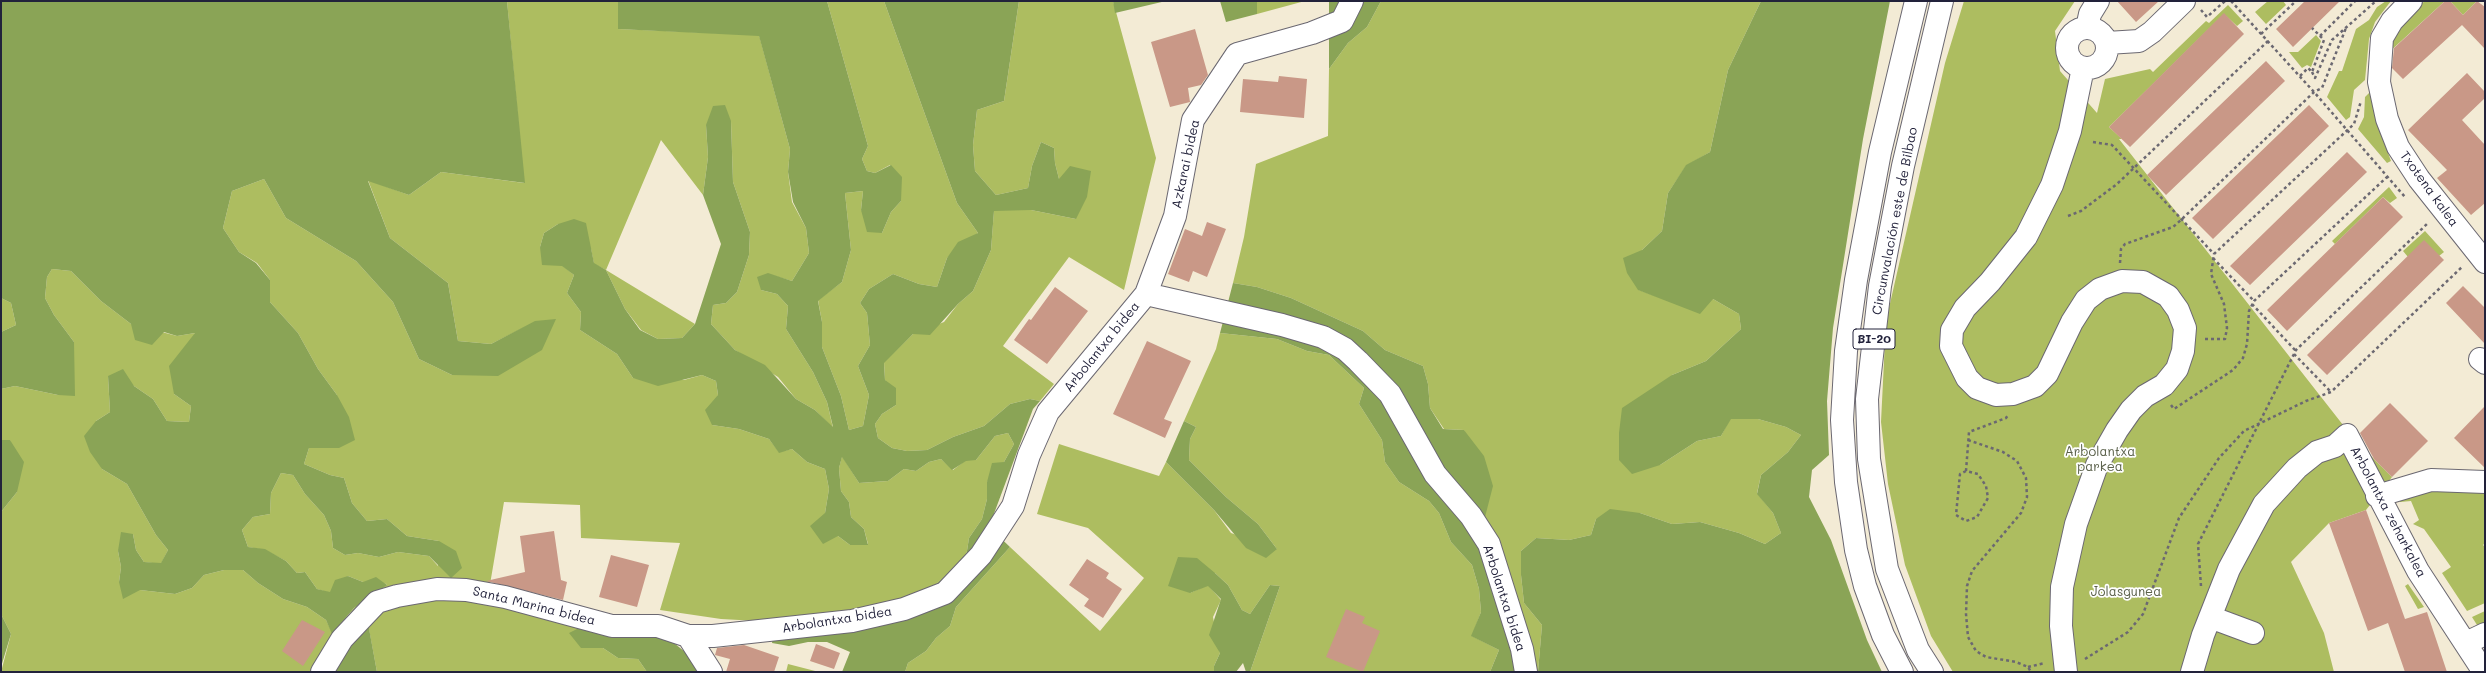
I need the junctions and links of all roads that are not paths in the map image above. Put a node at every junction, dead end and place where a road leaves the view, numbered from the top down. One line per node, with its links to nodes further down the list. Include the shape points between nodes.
1 (1352, 1): 11 (street, Azkarai bidea, via 1342,21 1312,33 1237,54 1193,120 1175,216)
2 (1916, 1): 23 (street, Circunvalación este de Bilbao / BI-20, via 1880,152 1856,280 1846,351 1842,420 1846,482 1856,550 1883,635)
3 (1942, 1): 24 (street, Circunvalación este de Bilbao / BI-20, via 1903,166 1880,286 1867,399 1869,459 1887,569 1915,643)
4 (2098, 1): 7 (street, via 2090,14)
5 (2411, 1): 10 (street, Txotena kalea, via 2392,21 2382,38 2379,82 2387,119 2398,147)
6 (2191, 4): 8 (street, via 2139,41)
7 (2087, 28): 8 (street, via 2100,32); 9 (street, via 2074,33 2067,46 2071,60)
8 (2107, 43): 9 (street, via 2106,57 2102,63)
9 (2083, 68): 18 (street, via 2070,131 2052,185 2026,237 1990,282 1965,308 1952,330 1951,346 1967,378 1977,388 1996,395 2013,394 2035,386 2047,374 2072,322 2086,300 2100,289 2122,281 2143,282 2168,296 2178,310 2185,328 2183,351 2177,369 2159,388 2145,396 2131,410 2097,465 2076,524 2062,587 2061,626)
10 (2475, 263)
11 (1146, 294): 16 (street, Arbolantxa bidea, via 1048,412 1029,455 1013,506 981,555 945,593 904,609 852,621 758,633); 22 (street, Arbolantxa bidea, via 1323,337 1345,349 1358,361 1390,394 1436,474 1471,516 1489,544 1522,649)
12 (2485, 482): 13 (street, via 2431,480)
13 (2377, 496): 14 (street, Arbolantxa zeharkalea, via 2347,435 2335,446 2317,452 2284,480 2264,504 2229,569); 17 (street, Arbolantxa zeharkalea, via 2418,571)
14 (2210, 617): 15 (street); 25 (street, Arbolantxa zeharkalea)
15 (2253, 633)
16 (688, 636): 20 (street, Santa Marina bidea, via 658,626 612,626 497,595 437,589 377,602 342,639); 21 (street)
17 (2476, 639): 19 (street, Arbolantxa zeharkalea)
18 (2065, 665)
19 (2482, 665)
20 (322, 672)
21 (711, 672)
22 (1526, 672)
23 (1902, 672)
24 (1932, 672)
25 (2192, 672)

